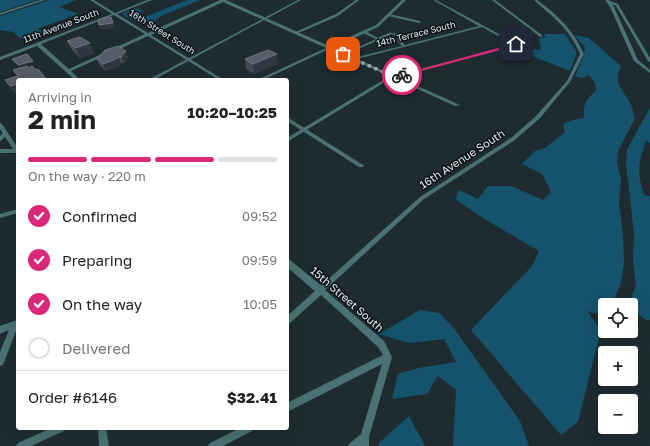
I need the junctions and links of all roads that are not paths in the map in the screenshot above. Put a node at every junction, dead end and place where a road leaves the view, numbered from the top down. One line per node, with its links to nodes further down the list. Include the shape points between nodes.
1 (43, 0): 12 (street)
2 (92, 0): 13 (street, 16th Street South)
3 (150, 0): 13 (street, 11th Avenue South)
4 (224, 0): 15 (street); 20 (street)
5 (300, 0): 15 (street)
6 (358, 0): 19 (street, via 337,14)
7 (404, 0): 14 (street)
8 (434, 0): 17 (street)
9 (493, 0): 21 (street)
10 (535, 0): 52 (street, 16th Avenue South, via 559,19 579,46 582,54 569,81 538,117 519,134 422,198)
11 (607, 0): 30 (street, via 617,5); 32 (street, via 636,61)
12 (0, 14)
13 (115, 14): 20 (street, 16th Street South); 24 (street, 11th Avenue South)
14 (389, 15): 16 (street); 18 (street, via 377,26)
15 (265, 19): 19 (street); 28 (street)
16 (419, 22)
17 (483, 26): 25 (street, 14th Terrace South); 33 (street, via 516,44)
18 (364, 32): 22 (street); 23 (street)
19 (295, 33): 26 (street)
20 (148, 34): 28 (street, 16th Street South); 31 (street)
21 (541, 36)
22 (378, 39): 23 (street, via 361,47); 25 (street, via 394,33 399,36)
23 (346, 40): 26 (street)
24 (38, 44): 27 (street, 11th Avenue South); 31 (street)
25 (404, 46): 29 (street, 14th Terrace South)
26 (329, 48): 29 (street); 37 (street)
27 (0, 59)
28 (189, 59): 35 (street); 36 (street, 16th Street South)
29 (354, 59): 33 (street)
30 (650, 61)
31 (68, 71): 34 (street)
32 (650, 72)
33 (394, 77): 38 (street); 41 (street)
34 (76, 78)
35 (154, 78)
36 (219, 78)
37 (263, 78)
38 (457, 105)
39 (289, 120): 41 (street)
40 (0, 125): 42 (street)
41 (304, 130): 44 (street); 48 (street)
42 (6, 133): 43 (street); 45 (street)
43 (0, 139)
44 (289, 139)
45 (16, 149)
46 (0, 151): 47 (street)
47 (16, 151)
48 (361, 166)
49 (16, 212): 50 (street)
50 (0, 216)
51 (289, 264): 52 (street, 15th Street South)
52 (320, 290): 53 (street, 16th Avenue South); 57 (street, 15th Street South, via 381,344)
53 (289, 319)
54 (16, 323): 56 (street)
55 (16, 325): 58 (street)
56 (0, 330)
57 (388, 357): 59 (street); 63 (street)
58 (0, 362)
59 (289, 407)
60 (57, 430): 64 (street)
61 (102, 430): 65 (street)
62 (245, 430): 66 (street)
63 (364, 441): 67 (street)
64 (21, 446)
65 (104, 446)
66 (213, 446)
67 (353, 446)

